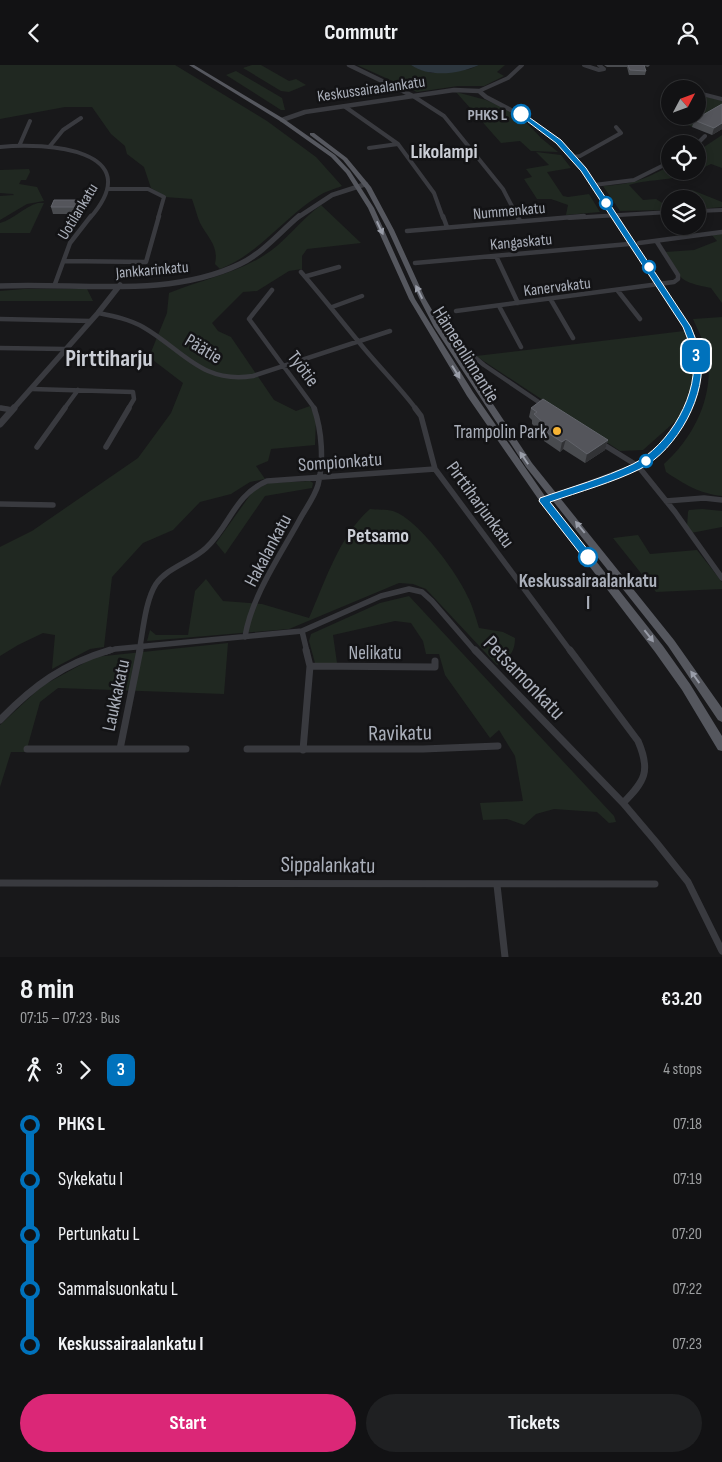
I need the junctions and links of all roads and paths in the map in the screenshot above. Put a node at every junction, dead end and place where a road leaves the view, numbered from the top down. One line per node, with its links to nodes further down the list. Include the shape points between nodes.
1 (191, 65): 13 (main road, Hämeenlinnantie)
2 (200, 65): 13 (main road, Hämeenlinnantie)
3 (349, 65): 9 (street)
4 (522, 65): 7 (street, via 506,79)
5 (584, 65): 6 (street, via 604,69)
6 (599, 65)
7 (479, 93): 9 (street, Keskussairaalankatu, via 470,95 470,91 458,90); 21 (street, via 538,125)
8 (706, 95): 10 (street)
9 (413, 96): 11 (street, Keskussairaalankatu); 30 (street, via 444,116 498,181)
10 (722, 99)
11 (344, 106): 13 (street, Keskussairaalankatu, via 305,111); 16 (street)
12 (80, 119): 18 (street)
13 (286, 119): 24 (main road, Hämeenlinnantie, via 333,156)
14 (30, 121): 17 (street)
15 (616, 127): 21 (street, via 621,133)
16 (398, 144): 20 (street); 31 (street, via 434,193)
17 (20, 145): 18 (street, Uotilankatu); 19 (street, Uotilankatu)
18 (50, 145): 25 (street, Uotilankatu, via 75,150 93,159 105,171)
19 (0, 147)
20 (369, 148)
21 (574, 157): 23 (street)
22 (661, 168): 23 (street, via 637,180)
23 (594, 185): 29 (street)
24 (363, 187): 44 (street, Jankkarinkatu, via 321,199 264,249 240,264 178,282); 80 (main road, Hämeenlinnantie, one-way to 24, via 528,465 438,327 391,230); 82 (main road, Hämeenlinnantie, one-way to 82, via 398,270 429,329)
25 (108, 189): 38 (street, Uotilankatu, via 72,239); 38 (street, via 141,188 164,197 146,262)
26 (722, 210): 27 (street)
27 (706, 211)
28 (661, 212): 29 (street, Nummenkatu)
29 (612, 214): 30 (street, Nummenkatu); 45 (street)
30 (520, 221): 31 (street, Nummenkatu)
31 (447, 227): 32 (street, Nummenkatu)
32 (407, 231)
33 (722, 232): 34 (street)
34 (657, 241): 35 (street); 45 (street, via 678,279)
35 (638, 243)
36 (629, 244): 37 (street, Kangaskatu)
37 (496, 256): 39 (street, Kangaskatu); 51 (street)
38 (65, 261): 43 (street, Uotilankatu)
39 (415, 263)
40 (339, 267): 42 (street)
41 (301, 272): 42 (street, Pirttiharjunkatu)
42 (307, 276): 53 (street, Pirttiharjunkatu)
43 (55, 284): 44 (street, Jankkarinkatu); 46 (street, Jankkarinkatu)
44 (120, 285): 55 (street)
45 (661, 285): 48 (street, Kanervakatu); 76 (street, via 687,327 696,353 697,380 684,420 660,448)
46 (0, 286)
47 (272, 289): 66 (street, Työtie, via 249,319)
48 (618, 291): 50 (street, Kanervakatu); 57 (street)
49 (362, 296): 53 (street)
50 (551, 300): 51 (street, Kanervakatu); 60 (street)
51 (518, 303): 52 (street, Kanervakatu)
52 (499, 306): 54 (street, Kanervakatu); 63 (street)
53 (332, 307): 61 (street, Pirttiharjunkatu)
54 (456, 311)
55 (98, 313): 58 (street); 66 (street, Päätie, via 140,325 196,365 220,376 248,378)
56 (0, 319): 58 (street)
57 (640, 319)
58 (90, 321): 65 (street)
59 (390, 331): 61 (street, Päätie)
60 (573, 338)
61 (358, 342): 66 (street, Päätie); 77 (street, Pirttiharjunkatu, via 421,416)
62 (460, 345): 70 (street)
63 (521, 347)
64 (0, 348): 65 (street)
65 (65, 349): 67 (street)
66 (284, 366): 78 (street, Työtie, via 319,419)
67 (32, 389): 68 (street); 71 (street)
68 (78, 390): 74 (street); 75 (street, via 129,391 134,394)
69 (0, 409): 71 (street)
70 (550, 409)
71 (12, 410): 72 (street)
72 (0, 424)
73 (598, 440): 76 (street)
74 (37, 447)
75 (106, 447)
76 (638, 466): 80 (street); 83 (street)
77 (434, 469): 78 (street, Sompionkatu); 101 (street, Pirttiharjunkatu, via 638,741 646,756 647,772 640,788)
78 (319, 478): 79 (street, Sompionkatu, via 267,481); 88 (street, Hakalankatu, via 318,486 262,590 247,624)
79 (250, 489): 89 (street, Laukkakatu, via 207,546 170,569 155,585)
80 (554, 497): 82 (street); 92 (main road, Hämeenlinnantie, one-way to 80, via 671,643)
81 (722, 500): 83 (street)
82 (544, 501): 95 (main road, Hämeenlinnantie, one-way to 95, via 659,649)
83 (666, 501): 86 (street)
84 (0, 503): 85 (street)
85 (53, 505)
86 (722, 578)
87 (302, 631): 88 (street, Petsamonkatu); 91 (street); 101 (street, Petsamonkatu, via 381,596 409,589 422,592)
88 (245, 637): 89 (street, Petsamonkatu)
89 (141, 648): 93 (street, Petsamonkatu, via 115,649 60,669 39,683); 97 (street, Laukkakatu)
90 (435, 661): 91 (street, Nelikatu, via 435,667)
91 (310, 666): 100 (street)
92 (722, 717)
93 (0, 720)
94 (498, 746): 100 (street, Ravikatu)
95 (722, 746)
96 (27, 749): 97 (street, Laukkakatu)
97 (120, 749): 98 (street, Laukkakatu)
98 (186, 749)
99 (247, 749): 100 (street, Ravikatu)
100 (303, 750)
101 (624, 803): 105 (street, Petsamonkatu, via 688,882)
102 (0, 883): 104 (street, Sippalankatu)
103 (655, 884): 104 (street, Sippalankatu)
104 (497, 885): 106 (street)
105 (722, 951)
106 (505, 957)

